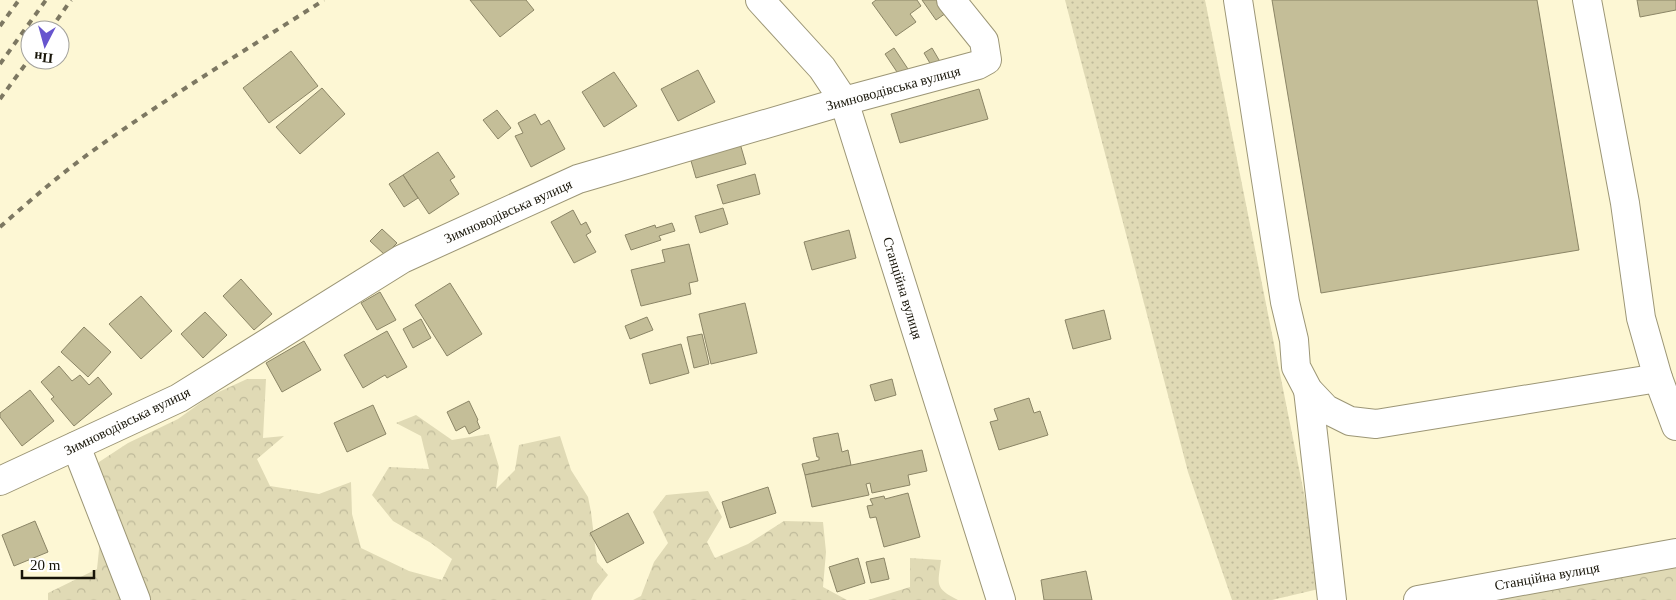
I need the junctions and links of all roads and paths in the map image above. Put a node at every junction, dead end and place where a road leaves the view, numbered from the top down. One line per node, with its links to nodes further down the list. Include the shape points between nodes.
1 (760, 0): 5 (street, Станційна вулиця, via 822,68)
2 (951, 0): 5 (street, Зимноводівська вулиця, via 984,41 987,60)
3 (1238, 0): 7 (street, via 1296,367)
4 (1587, 0): 6 (street, via 1625,203 1641,318)
5 (844, 101): 9 (street, Зимноводівська вулиця, via 561,187 402,259 179,398); 13 (street, Станційна вулиця)
6 (1658, 378): 7 (street, via 1376,424 1350,421 1326,409); 8 (street)
7 (1308, 390): 14 (street)
8 (1676, 426)
9 (76, 446): 10 (street, Зимноводівська вулиця); 12 (street)
10 (0, 481)
11 (1676, 553): 15 (street, Станційна вулиця)
12 (136, 600)
13 (1001, 600)
14 (1332, 600)
15 (1418, 600)

